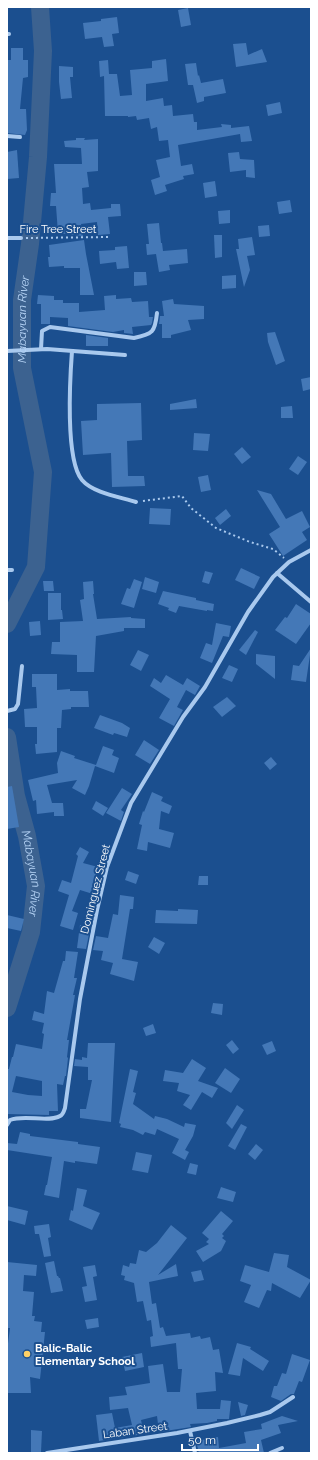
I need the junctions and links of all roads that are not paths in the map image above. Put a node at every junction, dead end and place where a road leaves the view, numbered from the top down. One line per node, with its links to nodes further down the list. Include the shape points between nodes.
1 (7, 136): 2 (street)
2 (20, 137)
3 (7, 238): 4 (street, Fire Tree Street)
4 (21, 238)
5 (157, 313): 6 (street, via 152,333 134,338 50,327 42,331)
6 (40, 348): 7 (street); 8 (street)
7 (7, 351)
8 (72, 351): 9 (street); 10 (street, via 70,419 75,466 82,480 95,490)
9 (125, 355)
10 (136, 502)
11 (311, 550): 14 (street, Dominguez Street, via 289,562)
12 (7, 570): 13 (street)
13 (12, 570)
14 (277, 573): 15 (street); 18 (street, Dominguez Street, via 248,612 205,687 172,734 132,803 124,822 107,867 97,910 80,999 63,1113 52,1118 14,1118)
15 (311, 602)
16 (22, 666): 17 (street, via 18,704 15,709)
17 (9, 711)
18 (7, 1125)
19 (293, 1397): 20 (street, Laban Street, via 260,1416)
20 (190, 1431): 22 (street, Laban Street); 23 (street)
21 (282, 1448): 24 (street)
22 (47, 1453)
23 (195, 1453)
24 (270, 1453)

